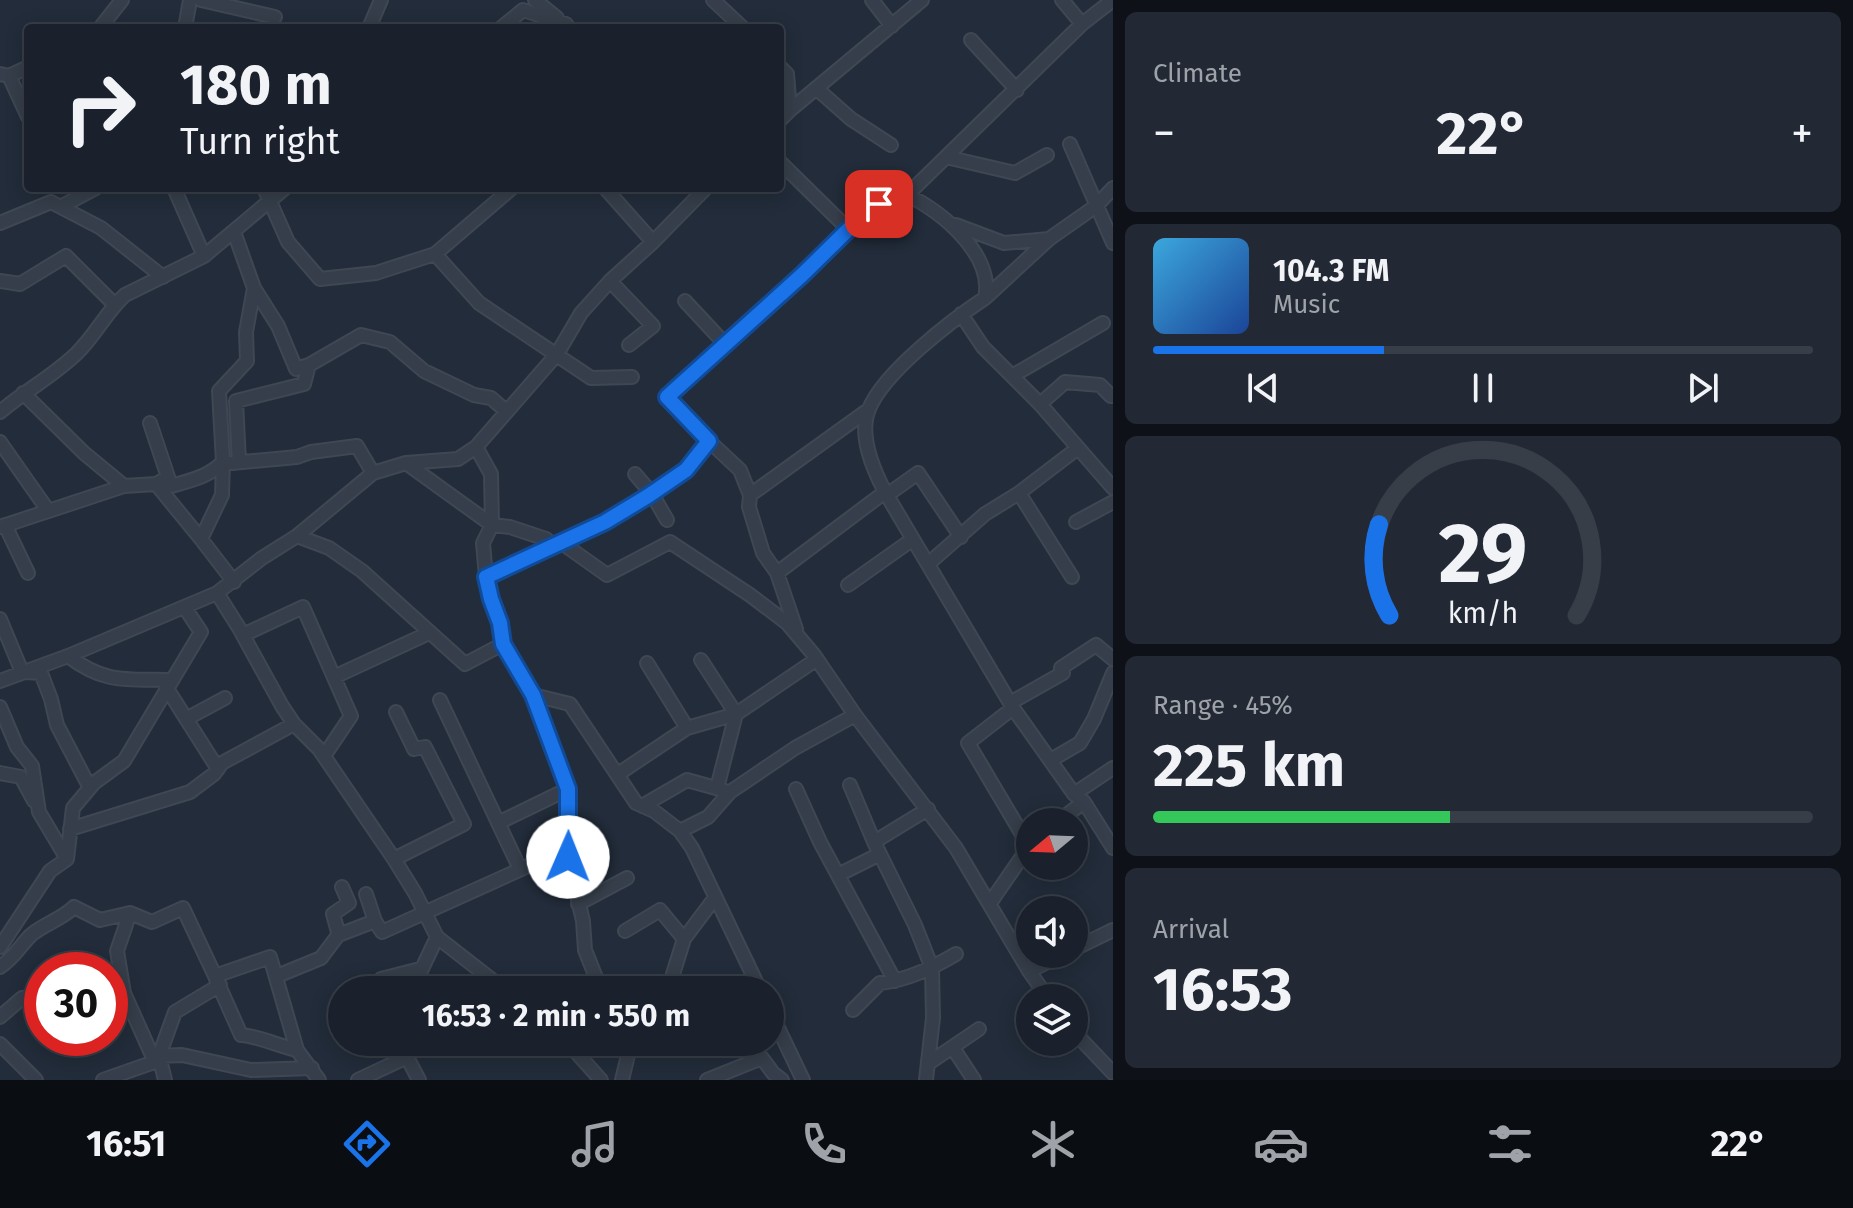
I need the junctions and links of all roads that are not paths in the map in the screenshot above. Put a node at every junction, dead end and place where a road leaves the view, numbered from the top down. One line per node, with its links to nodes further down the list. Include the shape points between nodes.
1 (122, 0): 12 (street)
2 (190, 0): 13 (street)
3 (201, 0): 11 (street)
4 (535, 0): 17 (street)
5 (713, 0): 18 (street)
6 (872, 0): 20 (street)
7 (922, 0): 20 (street)
8 (1062, 0): 19 (street)
9 (1113, 0): 19 (street)
10 (378, 2): 14 (street)
11 (275, 17)
12 (103, 24)
13 (186, 24)
14 (370, 24)
15 (506, 24): 16 (street, via 523,10)
16 (562, 24)
17 (565, 24)
18 (739, 24)
19 (1082, 24): 26 (street)
20 (892, 26): 25 (street)
21 (971, 40): 26 (street)
22 (24, 68): 24 (street)
23 (784, 71): 28 (street)
24 (5, 75): 27 (street)
25 (816, 88): 28 (street); 31 (street)
26 (1017, 90): 33 (street)
27 (24, 99)
28 (790, 110): 29 (street)
29 (784, 116)
30 (1070, 144): 47 (street)
31 (891, 145)
32 (1047, 155): 33 (street, via 1015,173)
33 (946, 157): 44 (street)
34 (784, 166): 49 (street, via 846,227)
35 (1113, 188): 47 (street)
36 (51, 192): 46 (street)
37 (86, 192): 46 (street)
38 (176, 192): 57 (street)
39 (266, 192): 45 (street)
40 (281, 192): 45 (street)
41 (507, 192): 56 (street)
42 (609, 192): 54 (street)
43 (702, 192): 54 (street)
44 (907, 195): 49 (street, via 897,191); 51 (street)
45 (270, 202): 52 (street); 56 (street, via 288,242 320,279 376,273)
46 (56, 204): 50 (street); 58 (street, via 101,228)
47 (1097, 204): 48 (street); 53 (street); 55 (street)
48 (1113, 204)
49 (860, 218): 67 (street)
50 (0, 223)
51 (953, 224): 53 (street, via 1004,243); 62 (street, via 986,275)
52 (234, 232): 57 (street); 61 (street)
53 (1049, 239): 62 (street)
54 (653, 242): 60 (street)
55 (1113, 243)
56 (435, 254): 69 (street, via 479,303)
57 (204, 256): 58 (street)
58 (163, 277): 64 (street)
59 (0, 281): 64 (street, via 20,284 66,256)
60 (610, 281): 68 (street, via 653,326); 69 (street, via 581,313)
61 (254, 288): 70 (street, via 296,369); 84 (street, via 247,361 219,391)
62 (985, 298): 65 (street)
63 (685, 301): 67 (street)
64 (114, 304): 73 (street, via 79,351)
65 (961, 314): 71 (street); 76 (street, via 888,379)
66 (1103, 323): 71 (street)
67 (725, 344): 80 (street, via 667,397)
68 (629, 345)
69 (557, 354): 72 (street, via 591,378); 77 (street)
70 (309, 365): 77 (street, via 361,335 375,338 390,342 424,371 491,398); 85 (street, via 304,384 236,401)
71 (1012, 376): 75 (street)
72 (632, 377)
73 (23, 393): 78 (street); 90 (street)
74 (1111, 396): 75 (street, via 1100,385 1065,382)
75 (1040, 404): 83 (street)
76 (868, 410): 95 (street, via 865,436); 96 (street)
77 (506, 411): 82 (street)
78 (0, 412)
79 (150, 423): 91 (street)
80 (709, 441): 94 (street, via 686,470); 96 (street, via 740,470)
81 (0, 442): 98 (street)
82 (476, 447): 86 (street, via 458,459); 101 (street, via 491,474)
83 (1078, 448): 92 (street); 93 (street)
84 (223, 462): 85 (street); 91 (street, via 211,474); 105 (street, via 222,495)
85 (239, 462): 87 (street, via 357,446)
86 (406, 463): 87 (street); 101 (street)
87 (373, 473): 103 (street)
88 (635, 474): 94 (street)
89 (156, 484): 90 (street); 91 (street, via 167,478); 105 (street)
90 (124, 486): 98 (street)
91 (171, 486)
92 (1113, 488)
93 (1019, 493): 104 (street); 112 (street)
94 (652, 494): 99 (street); 107 (street)
95 (886, 494): 104 (street, via 918,473); 106 (street); 110 (street)
96 (750, 495): 110 (street, via 763,553)
97 (1113, 502): 100 (street)
98 (47, 509): 102 (street)
99 (667, 520)
100 (1076, 522)
101 (492, 525): 107 (street); 111 (street, via 483,543)
102 (2, 526): 109 (street)
103 (297, 536): 113 (street); 118 (street, via 351,563)
104 (961, 537): 108 (street)
105 (201, 539): 113 (street)
106 (913, 539): 108 (street); 114 (street)
107 (558, 545): 111 (street); 120 (street, via 607,575 670,542 750,595)
108 (928, 564): 135 (street)
109 (28, 573)
110 (777, 573): 120 (street)
111 (486, 577): 121 (street)
112 (1072, 577)
113 (234, 582): 115 (street)
114 (848, 585)
115 (217, 593): 116 (street); 119 (street)
116 (185, 608): 122 (street); 131 (street, via 201,632)
117 (0, 619): 127 (street)
118 (429, 633): 121 (street, via 465,664); 129 (street)
119 (243, 635): 129 (street, via 303,607); 141 (street)
120 (799, 638): 123 (street)
121 (503, 644): 132 (street)
122 (68, 656): 127 (street); 131 (street, via 100,676)
123 (817, 659): 138 (street); 139 (street)
124 (1113, 659): 135 (street, via 1096,645)
125 (701, 660): 138 (street)
126 (647, 663): 142 (street)
127 (22, 672): 130 (street); 150 (street, via 41,673 57,725)
128 (1113, 673): 144 (street, via 1080,743)
129 (334, 677): 143 (street, via 351,716)
130 (0, 681)
131 (169, 683): 140 (street); 150 (street, via 124,761)
132 (533, 695): 148 (street, via 570,704); 152 (street)
133 (225, 698): 140 (street)
134 (440, 700): 160 (street)
135 (1011, 706): 144 (street); 161 (street, via 968,743)
136 (0, 707): 157 (street, via 17,747 32,766)
137 (396, 712): 168 (street, via 414,749 425,747 464,824)
138 (736, 714): 142 (street); 151 (street)
139 (855, 715): 154 (street); 159 (street)
140 (186, 719): 146 (street)
141 (294, 724): 143 (street); 146 (street)
142 (687, 728): 148 (street)
143 (324, 756): 168 (street)
144 (1051, 760): 155 (street)
145 (1113, 768): 155 (street)
146 (218, 769): 162 (street, via 190,792)
147 (0, 773): 157 (street, via 21,777)
148 (618, 774): 156 (street)
149 (850, 785): 165 (street)
150 (90, 788): 162 (street, via 73,808)
151 (717, 788): 154 (street); 156 (street, via 687,780)
152 (568, 789): 160 (street); 164 (street)
153 (796, 789): 171 (street)
154 (730, 792): 163 (street, via 708,817)
155 (1079, 798): 158 (street); 166 (street)
156 (642, 806): 163 (street)
157 (38, 808): 167 (street)
158 (1070, 808)
159 (928, 809): 165 (street); 176 (street)
160 (498, 823): 170 (street)
161 (1016, 824)
162 (70, 829): 167 (street)
163 (680, 831): 175 (street)
164 (568, 848): 170 (street); 177 (street)
165 (877, 848): 171 (street); 191 (street)
166 (1113, 848)
167 (67, 859): 187 (street, via 50,871)
168 (394, 859): 178 (street)
169 (1016, 865): 176 (street)
170 (520, 869): 178 (street)
171 (838, 875): 203 (street)
172 (627, 878): 177 (street)
173 (342, 887): 183 (street, via 349,903 333,914)
174 (366, 894): 180 (street)
175 (714, 899): 185 (street); 201 (street)
176 (990, 903): 194 (street)
177 (578, 904): 199 (street, via 585,950)
178 (424, 912): 180 (street, via 382,932); 184 (street)
179 (130, 913): 188 (street); 190 (street, via 100,920 74,907 31,936); 202 (street, via 152,922 185,909)
180 (375, 921): 183 (street)
181 (1113, 930): 186 (street)
182 (625, 931): 185 (street, via 660,910)
183 (339, 934): 195 (street, via 321,958)
184 (437, 937): 193 (street); 198 (street)
185 (684, 939): 200 (street)
186 (1088, 942)
187 (0, 947)
188 (117, 952)
189 (956, 954): 191 (street)
190 (0, 967)
191 (932, 968): 203 (street); 219 (street)
192 (1035, 968): 194 (street)
193 (420, 969): 196 (street); 197 (street)
194 (1029, 971): 204 (street)
195 (277, 976): 202 (street, via 268,956); 214 (street)
196 (393, 976)
197 (417, 976)
198 (487, 976)
199 (595, 976)
200 (672, 976)
201 (753, 976)
202 (217, 981): 214 (street, via 241,1035); 218 (street, via 177,1009)
203 (895, 981): 207 (street, via 880,983)
204 (1038, 984)
205 (24, 998): 208 (street)
206 (128, 1010): 218 (street)
207 (853, 1010)
208 (0, 1017)
209 (979, 1029): 213 (street)
210 (784, 1040): 232 (street)
211 (0, 1044): 222 (street)
212 (1088, 1047): 221 (street)
213 (953, 1048): 219 (street); 234 (street)
214 (297, 1050): 220 (street)
215 (580, 1056): 228 (street)
216 (628, 1056): 229 (street)
217 (405, 1058): 226 (street); 227 (street)
218 (158, 1060): 220 (street, via 182,1055 251,1070); 223 (street); 224 (street)
219 (929, 1063): 233 (street)
220 (312, 1068): 225 (street)
221 (1113, 1073)
222 (36, 1080)
223 (103, 1080)
224 (165, 1080)
225 (319, 1080)
226 (358, 1080)
227 (419, 1080)
228 (601, 1080)
229 (622, 1080)
230 (707, 1080): 231 (street, via 762,1058)
231 (782, 1080)
232 (803, 1080)
233 (926, 1080)
234 (974, 1080)

